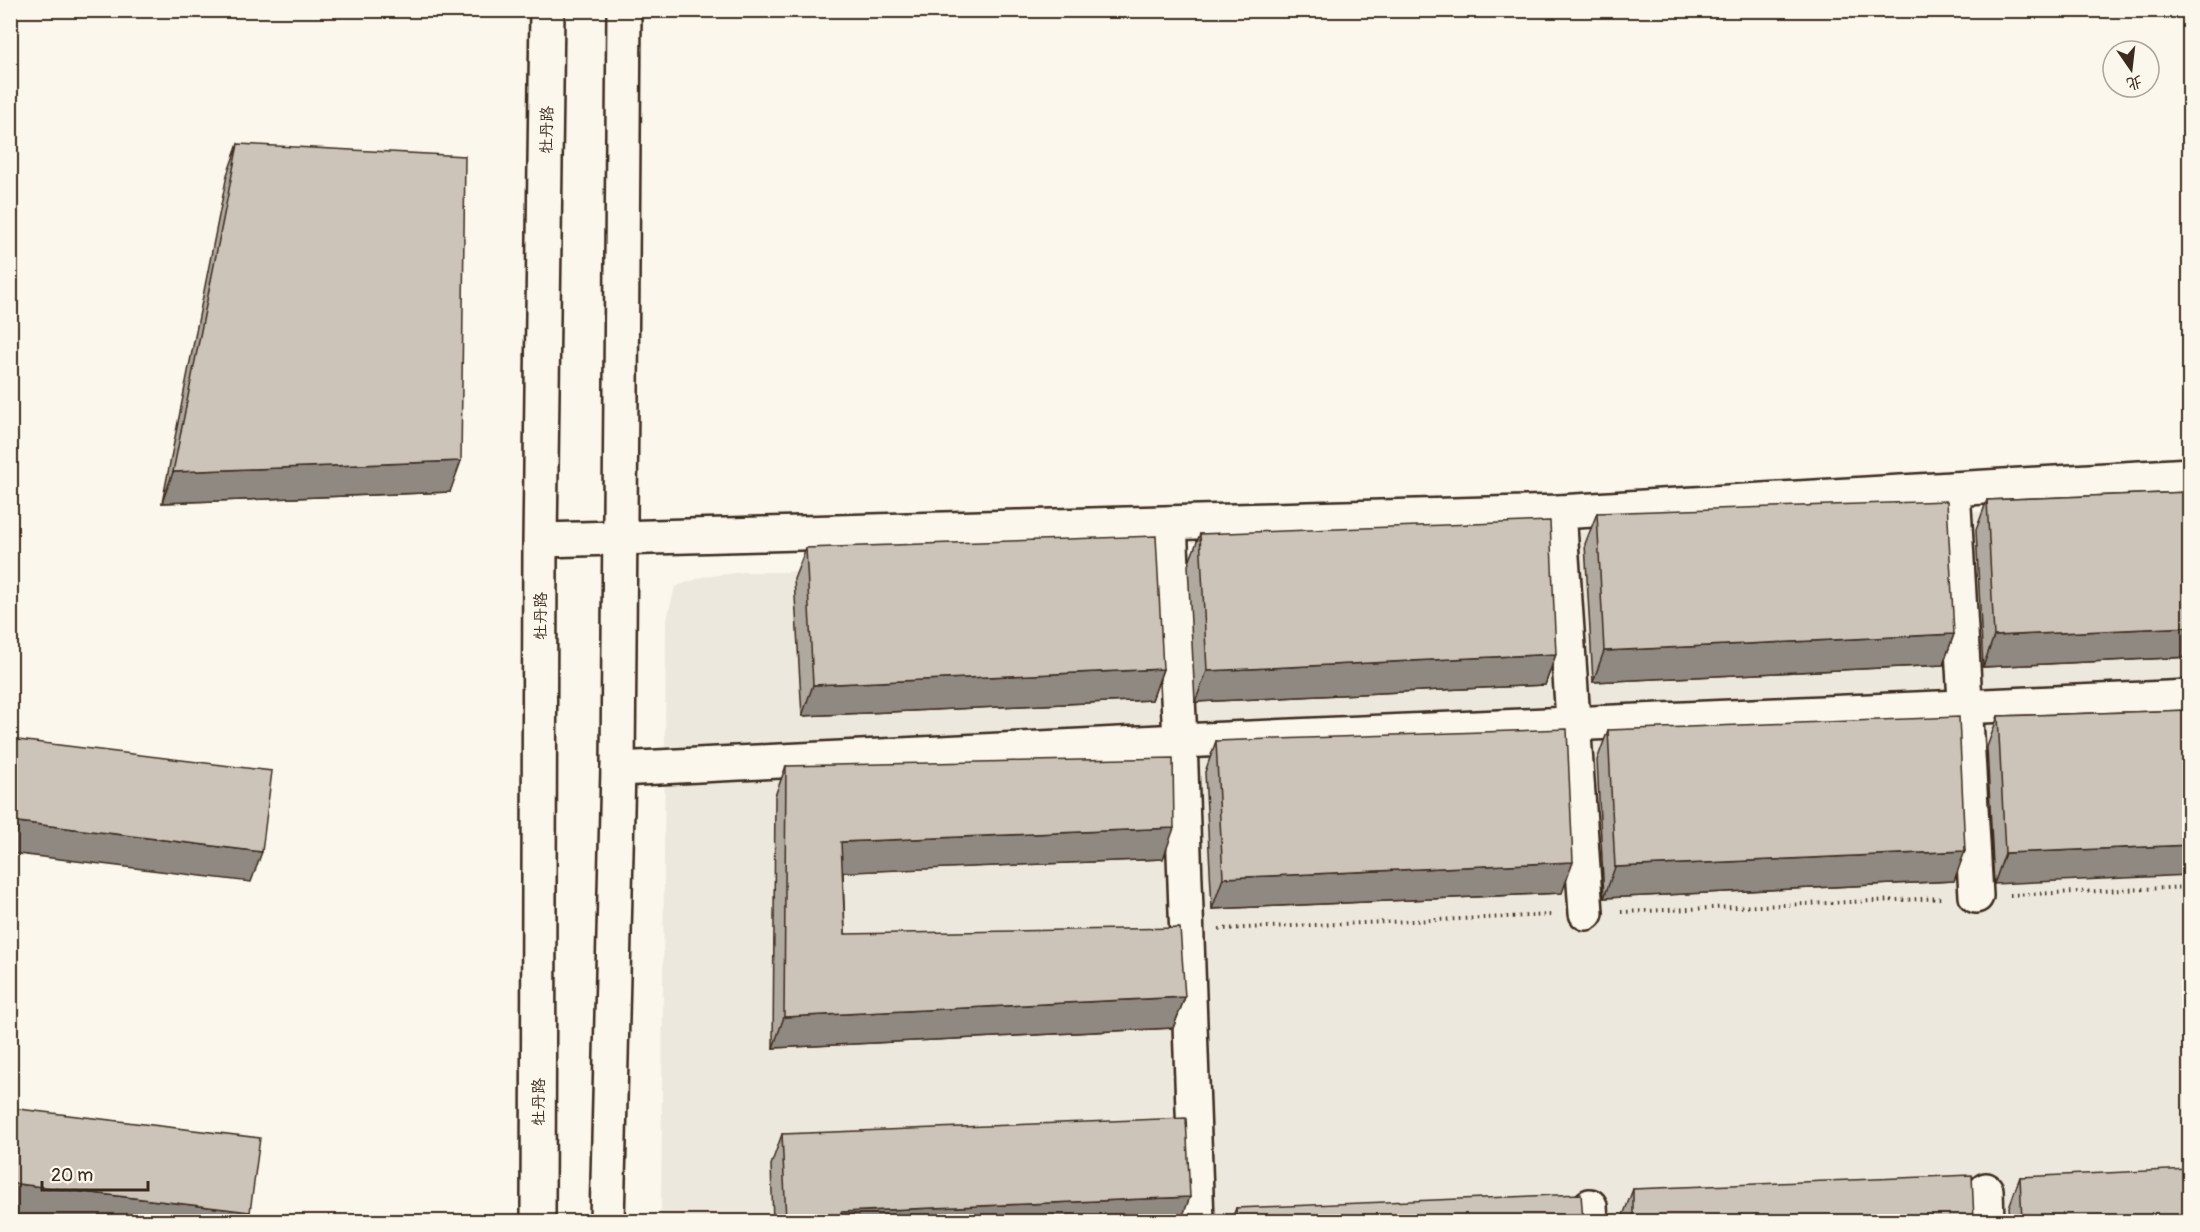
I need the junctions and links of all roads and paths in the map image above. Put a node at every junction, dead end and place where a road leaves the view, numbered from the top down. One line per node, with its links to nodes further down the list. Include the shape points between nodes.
1 (547, 10): 7 (main road, 牡丹路)
2 (624, 10): 8 (main road)
3 (2190, 475): 4 (main road)
4 (1953, 489): 5 (main road); 10 (main road)
5 (1559, 512): 6 (main road); 11 (main road)
6 (1170, 523): 8 (main road); 12 (main road)
7 (542, 540): 8 (main road); 17 (main road, 牡丹路)
8 (619, 540): 13 (main road)
9 (2190, 697): 10 (main road)
10 (1966, 707): 11 (main road); 14 (main road)
11 (1573, 724): 12 (main road); 15 (main road)
12 (1180, 741): 13 (main road); 19 (main road)
13 (618, 769): 18 (main road)
14 (1976, 896)
15 (1586, 913)
16 (1986, 1190): 20 (main road)
17 (538, 1221)
18 (606, 1221)
19 (1197, 1221)
20 (1988, 1221)

